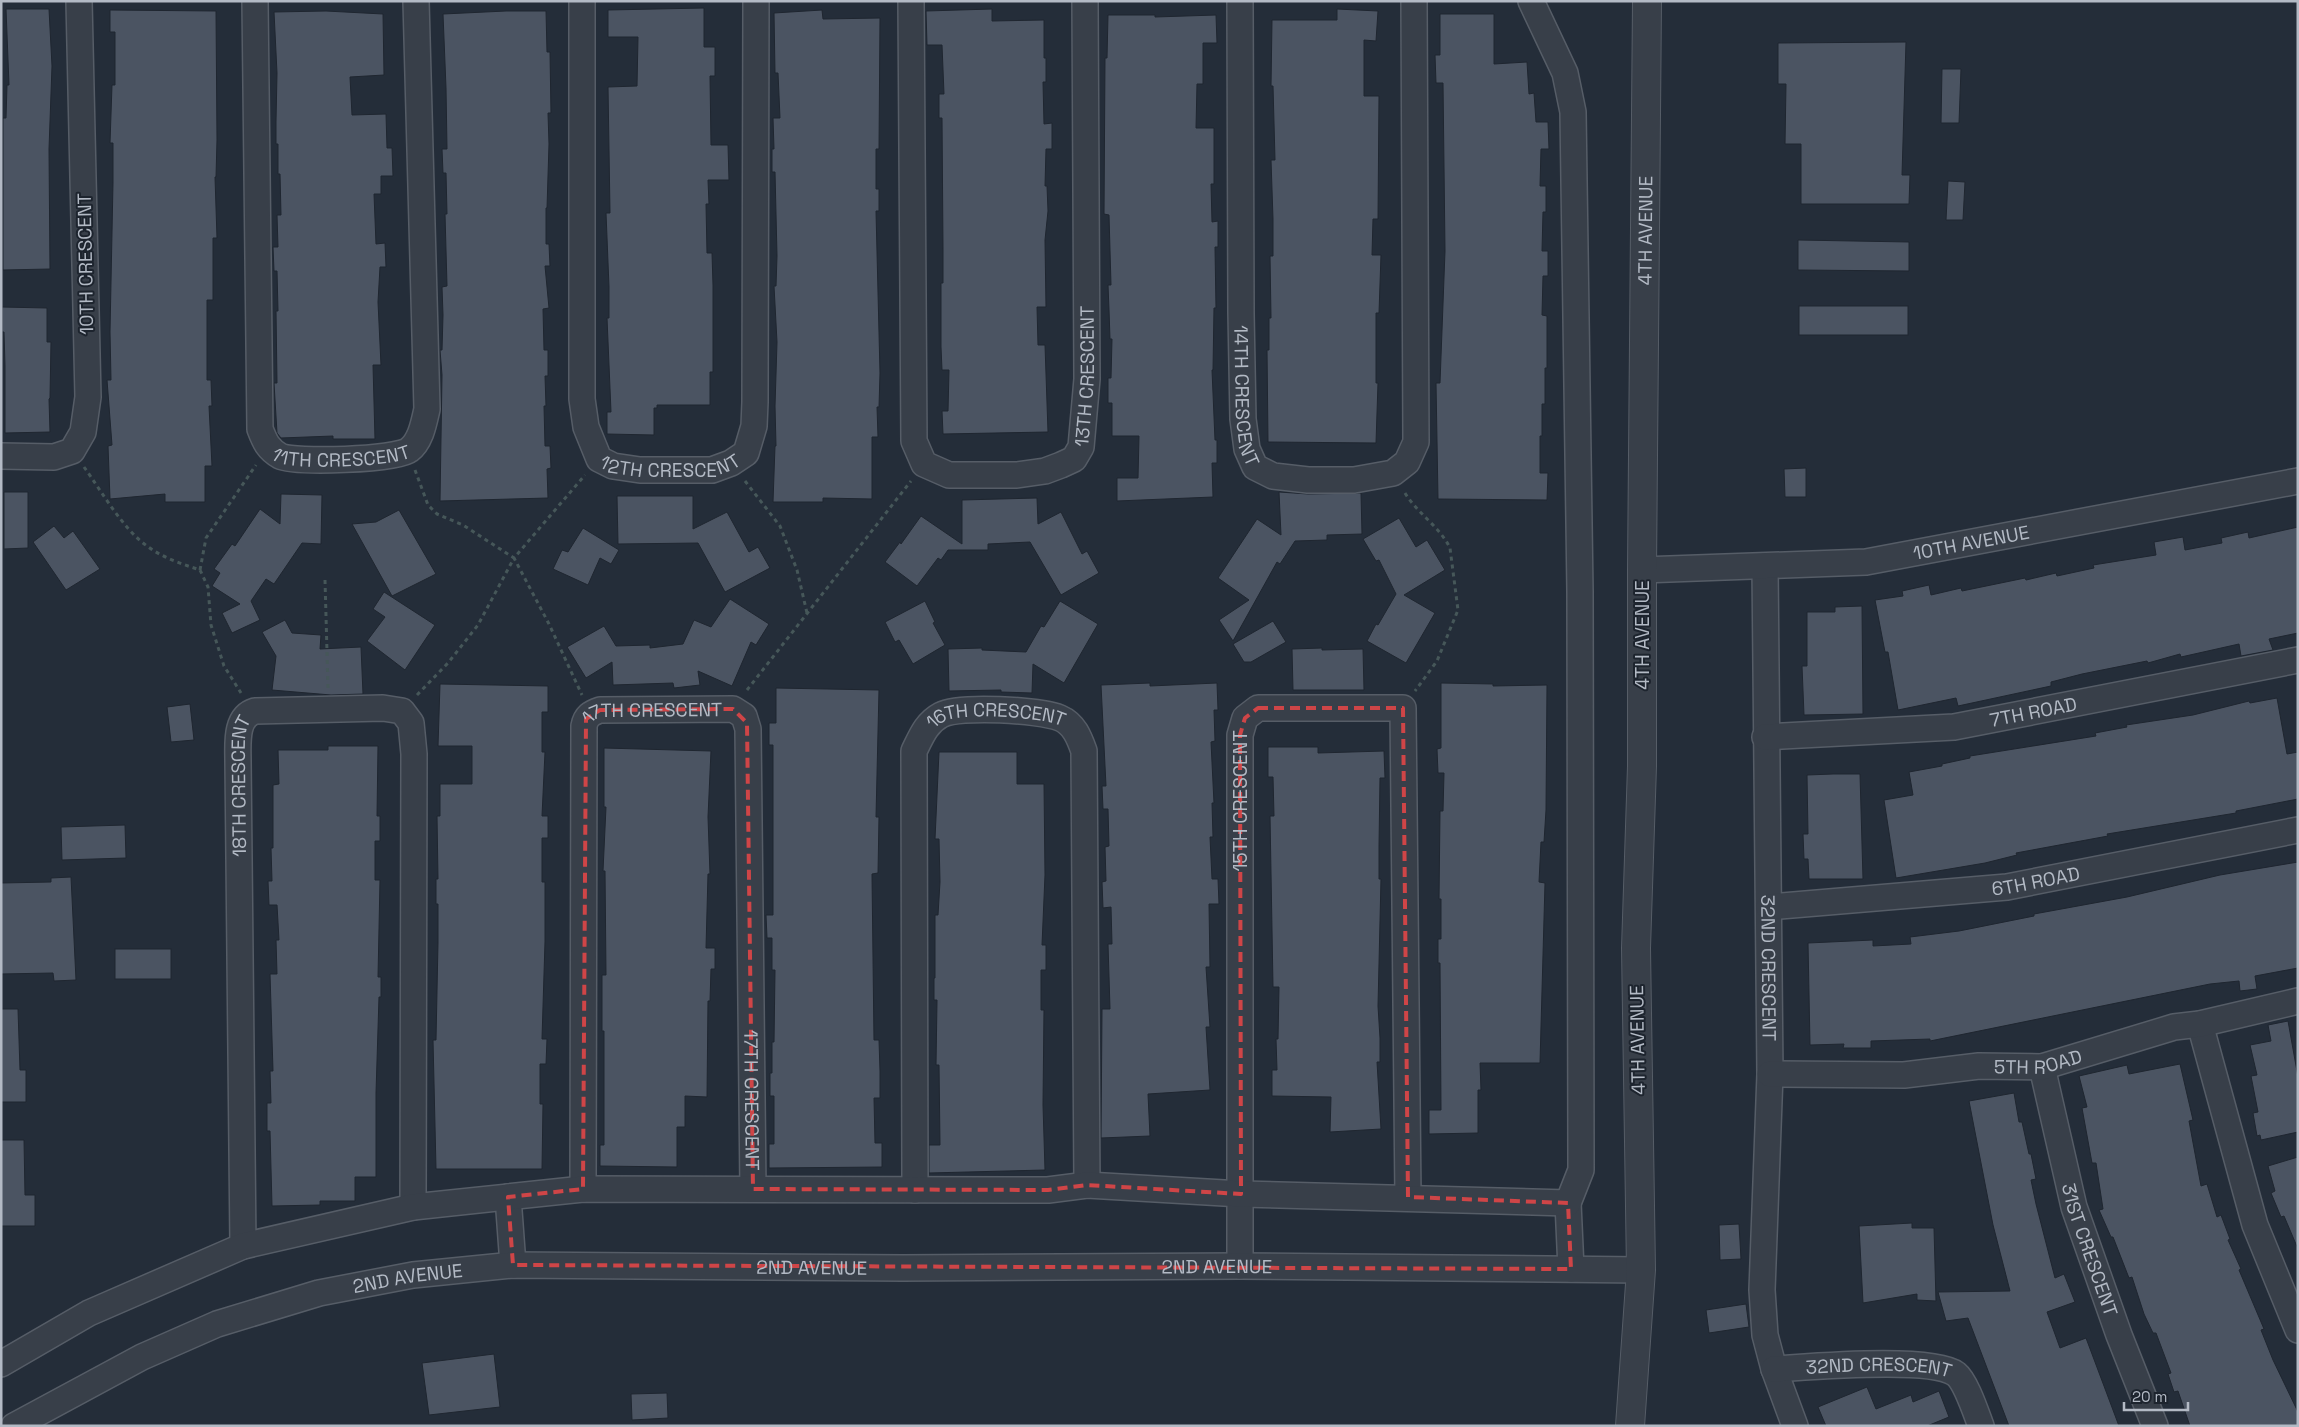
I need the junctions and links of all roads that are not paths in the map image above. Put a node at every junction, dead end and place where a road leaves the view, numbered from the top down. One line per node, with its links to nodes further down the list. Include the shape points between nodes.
1 (79, 1): 12 (street, 10TH CRESCENT, via 88,396 83,432 72,450 54,457)
2 (255, 1): 3 (street, 11TH CRESCENT, via 260,429 268,448 282,457 301,460 387,457 409,451 421,434 428,409)
3 (416, 1)
4 (582, 1): 5 (street, 12TH CRESCENT, via 582,399 586,427 598,460 613,466 712,470 746,453 751,441 755,402)
5 (756, 1)
6 (910, 1): 7 (street, 13TH CRESCENT, via 914,441 924,464 949,475 1017,475 1045,471 1074,458 1081,447 1087,379)
7 (1085, 1)
8 (1240, 1): 9 (street, 14TH CRESCENT, via 1241,313 1243,419 1247,449 1255,467 1273,476 1308,480 1354,480 1392,473 1407,462 1416,442)
9 (1414, 1)
10 (1531, 1): 31 (street, via 1565,73 1573,112 1580,591 1581,1170)
11 (1647, 1): 15 (street, 4TH AVENUE)
12 (1, 456)
13 (2298, 482): 14 (street, 10TH AVENUE, via 1866,562)
14 (1765, 566): 15 (street, 10TH AVENUE); 17 (street, 32ND CRESCENT)
15 (1642, 570): 37 (street, 4TH AVENUE, via 1642,766 1636,948)
16 (2298, 660): 17 (street, 7TH ROAD, via 1954,727)
17 (1765, 737): 19 (street, 32ND CRESCENT)
18 (2298, 830): 19 (street, 6TH ROAD, via 2007,888)
19 (1769, 907): 23 (street, 32ND CRESCENT)
20 (2298, 1001): 21 (street, 5TH ROAD)
21 (2200, 1024): 22 (street, 5TH ROAD, via 2174,1027); 38 (street, via 2255,1224)
22 (2042, 1067): 23 (street, 5TH ROAD, via 1979,1066 1904,1074); 45 (street, 31ST CRESCENT, via 2074,1207)
23 (1770, 1074): 40 (street, 32ND CRESCENT, via 1762,1290 1765,1335)
24 (1087, 1185): 27 (street, via 1048,1190); 27 (street, 16TH CRESCENT, via 1084,751 1076,731 1061,718 966,709 942,714 925,727 914,751); 28 (street)
25 (583, 1188): 26 (street); 26 (street, 17TH CRESCENT, via 586,719 600,710 733,709 744,716 748,729); 29 (street)
26 (753, 1189): 27 (street)
27 (915, 1190)
28 (1241, 1194): 30 (street); 30 (street, 15TH CRESCENT, via 1240,735 1245,718 1258,708 1403,708); 35 (street, 15TH CRESCENT)
29 (508, 1197): 32 (street); 34 (street)
30 (1408, 1197): 31 (street)
31 (1568, 1203): 36 (street)
32 (413, 1207): 33 (street); 33 (street, 18TH CRESCENT, via 414,754 411,723 402,711 383,708 255,711 242,722 238,761)
33 (243, 1246): 39 (street, via 89,1312)
34 (514, 1265): 35 (street, 2ND AVENUE); 41 (street, 2ND AVENUE, via 413,1275 328,1291 217,1324 142,1357)
35 (1240, 1266): 36 (street, 2ND AVENUE)
36 (1571, 1269): 37 (street, 2ND AVENUE)
37 (1640, 1270): 42 (street, 4TH AVENUE)
38 (2298, 1330)
39 (1, 1364)
40 (1774, 1369): 43 (street, 32ND CRESCENT); 44 (street, 32ND CRESCENT, via 1847,1364 1938,1366 1957,1375)
41 (14, 1426)
42 (1630, 1426)
43 (1795, 1426)
44 (1981, 1426)
45 (2155, 1426)

